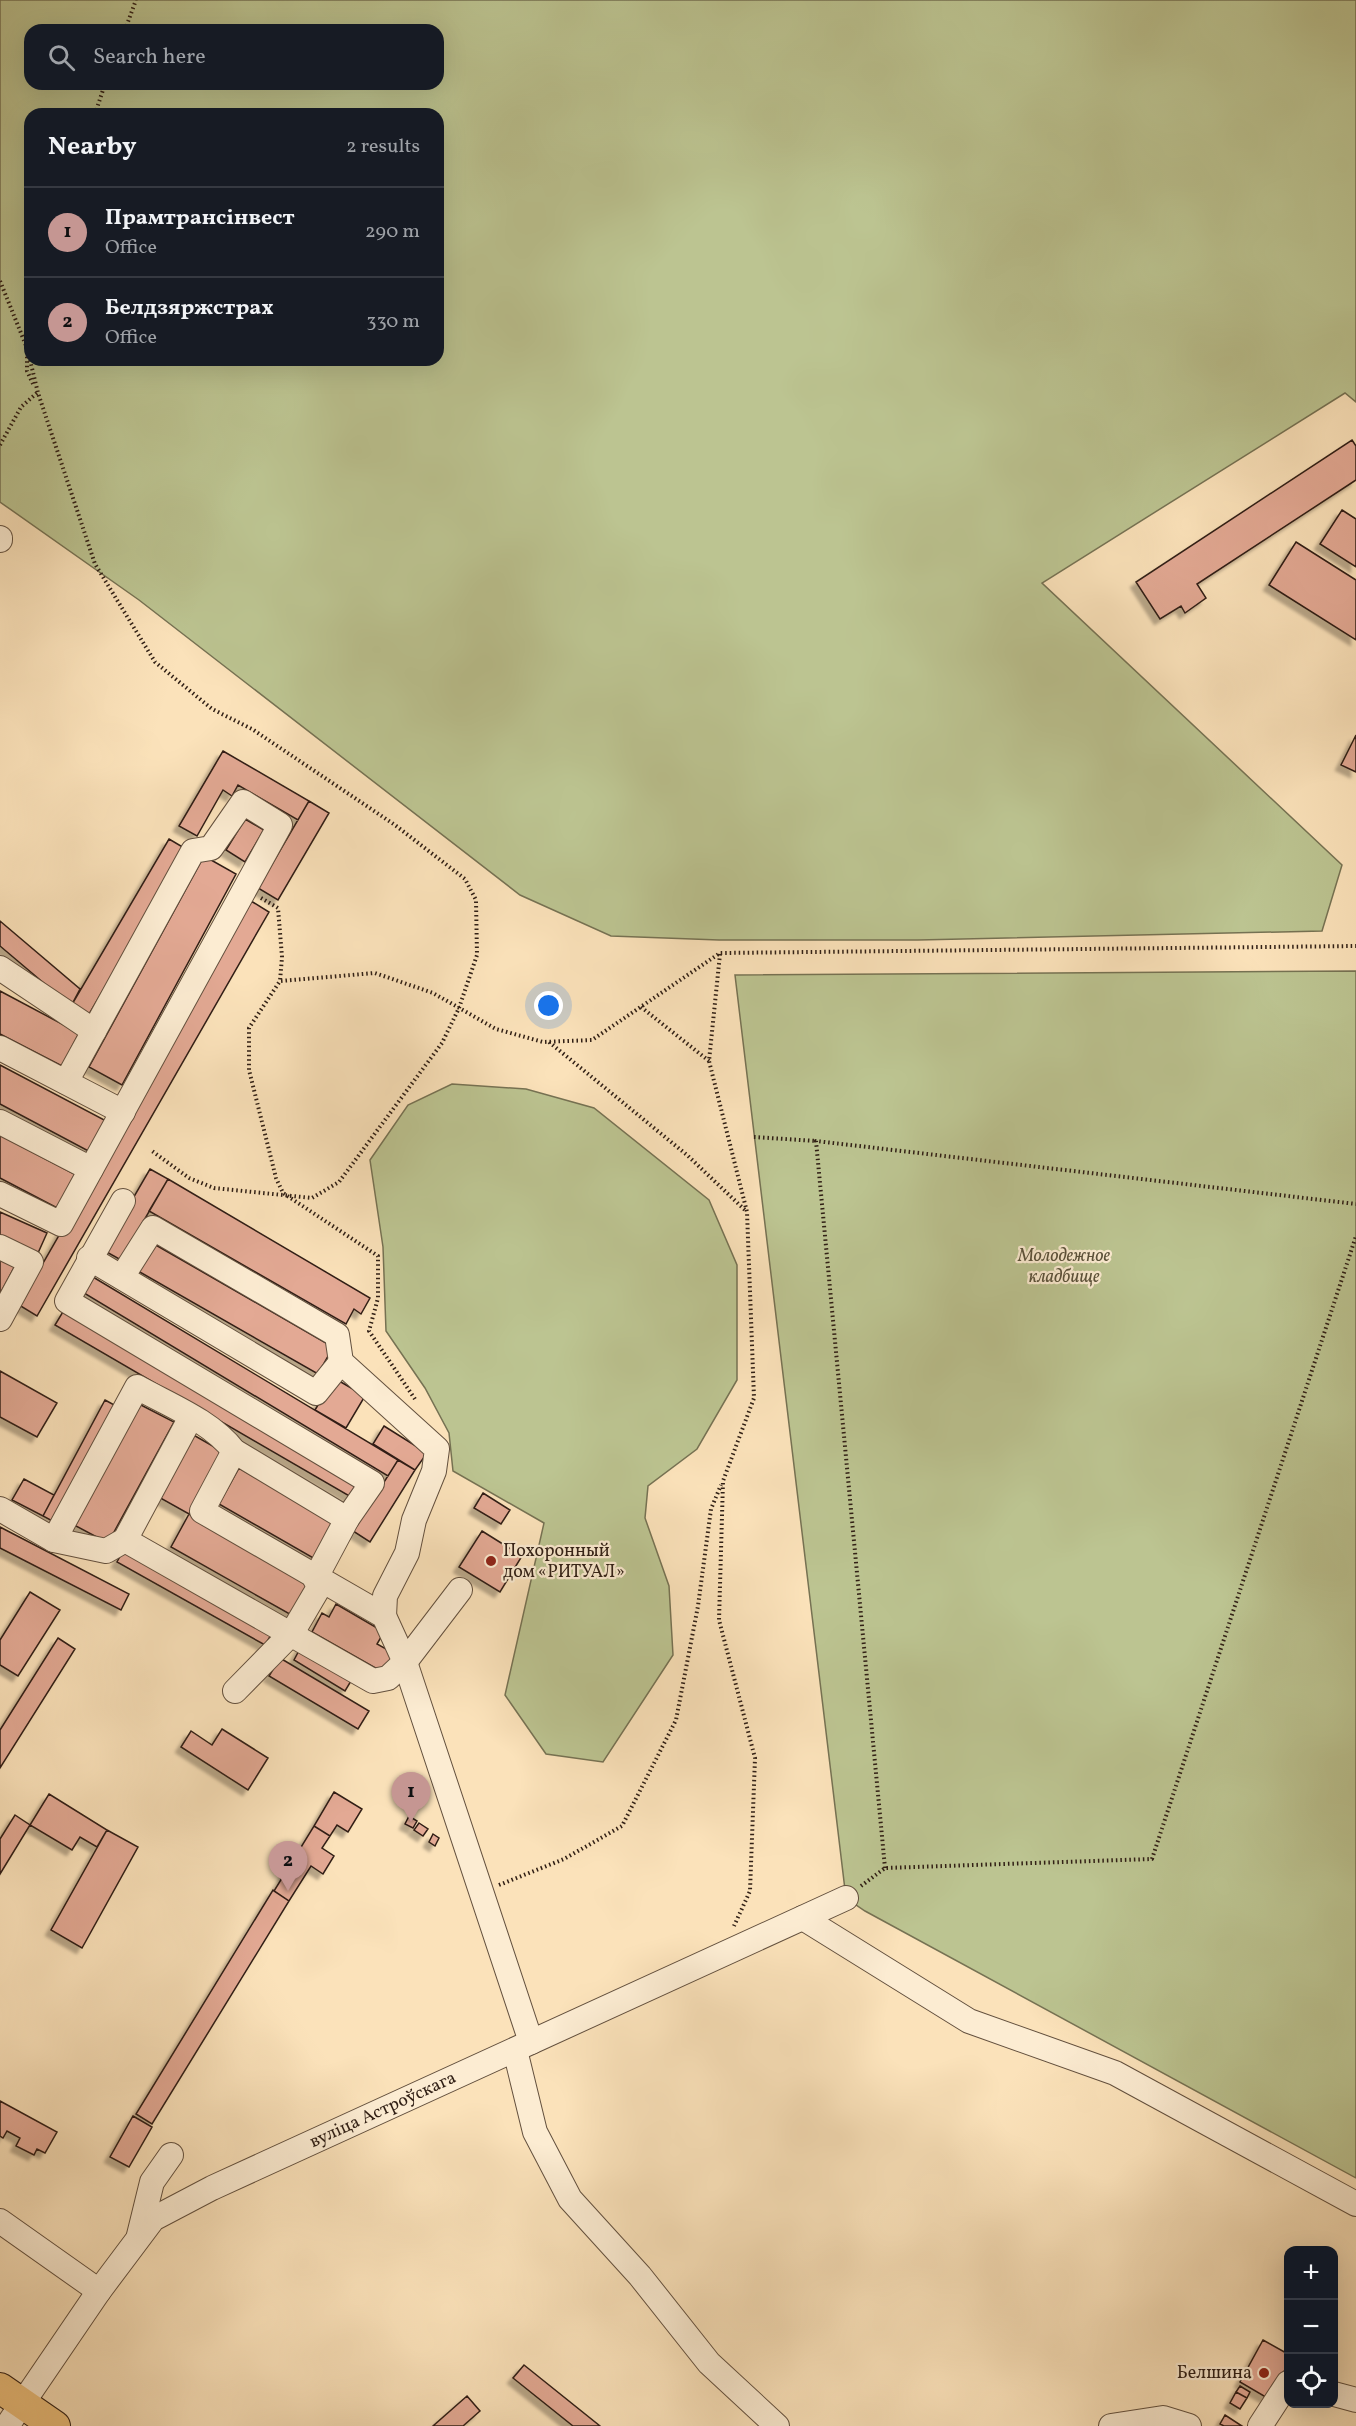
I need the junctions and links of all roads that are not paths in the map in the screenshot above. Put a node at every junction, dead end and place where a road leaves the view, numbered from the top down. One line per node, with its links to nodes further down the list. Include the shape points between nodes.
1 (0, 968): 2 (street)
2 (94, 1031): 4 (street); 5 (street, via 193,851 211,848 243,802 280,825)
3 (0, 1048): 4 (street)
4 (66, 1082): 5 (street)
5 (123, 1112): 7 (street)
6 (0, 1122): 7 (street)
7 (91, 1169): 8 (street, via 61,1224)
8 (0, 1194)
9 (123, 1201): 11 (street)
10 (0, 1247): 13 (street, via 31,1262)
11 (89, 1258): 12 (street); 18 (street, via 67,1301 372,1483)
12 (122, 1277): 14 (street, via 316,1393); 14 (street, via 153,1228 337,1335)
13 (0, 1319)
14 (340, 1362): 23 (street, via 437,1449 434,1471 414,1520 407,1553 385,1596)
15 (191, 1417): 16 (street, via 225,1439); 19 (street, via 137,1387); 20 (street)
16 (234, 1451): 18 (street); 21 (street, via 202,1511)
17 (0, 1509): 19 (street)
18 (347, 1519): 21 (street)
19 (54, 1540): 20 (street, via 106,1551)
20 (125, 1540): 24 (street)
21 (319, 1580): 23 (street); 24 (street)
22 (460, 1590): 25 (street)
23 (384, 1616): 25 (street)
24 (292, 1633): 25 (street, via 373,1681 388,1678); 26 (street)
25 (405, 1662): 29 (street, via 481,1892)
26 (235, 1691)
27 (846, 1898): 28 (street, вуліца Астроўскага)
28 (803, 1918): 29 (street, вуліца Астроўскага); 33 (street, via 969,2021 1115,2073)
29 (523, 2046): 32 (street, вуліца Астроўскага); 42 (street, via 535,2132 570,2199 640,2276 709,2364)
30 (171, 2155): 35 (street, via 152,2182)
31 (230, 2159): 32 (street)
32 (212, 2188): 35 (street, вуліца Астроўскага, via 153,2219)
33 (1356, 2205)
34 (0, 2221): 36 (street)
35 (138, 2239): 36 (street, вуліца Астроўскага)
36 (99, 2291): 40 (street, вуліца Астроўскага)
37 (1284, 2389): 45 (street)
38 (1338, 2395): 39 (street)
39 (1356, 2400)
40 (10, 2406): 41 (main road)
41 (55, 2426)
42 (777, 2426)
43 (1111, 2426): 44 (street, via 1163,2418)
44 (1189, 2426)
45 (1260, 2426)

